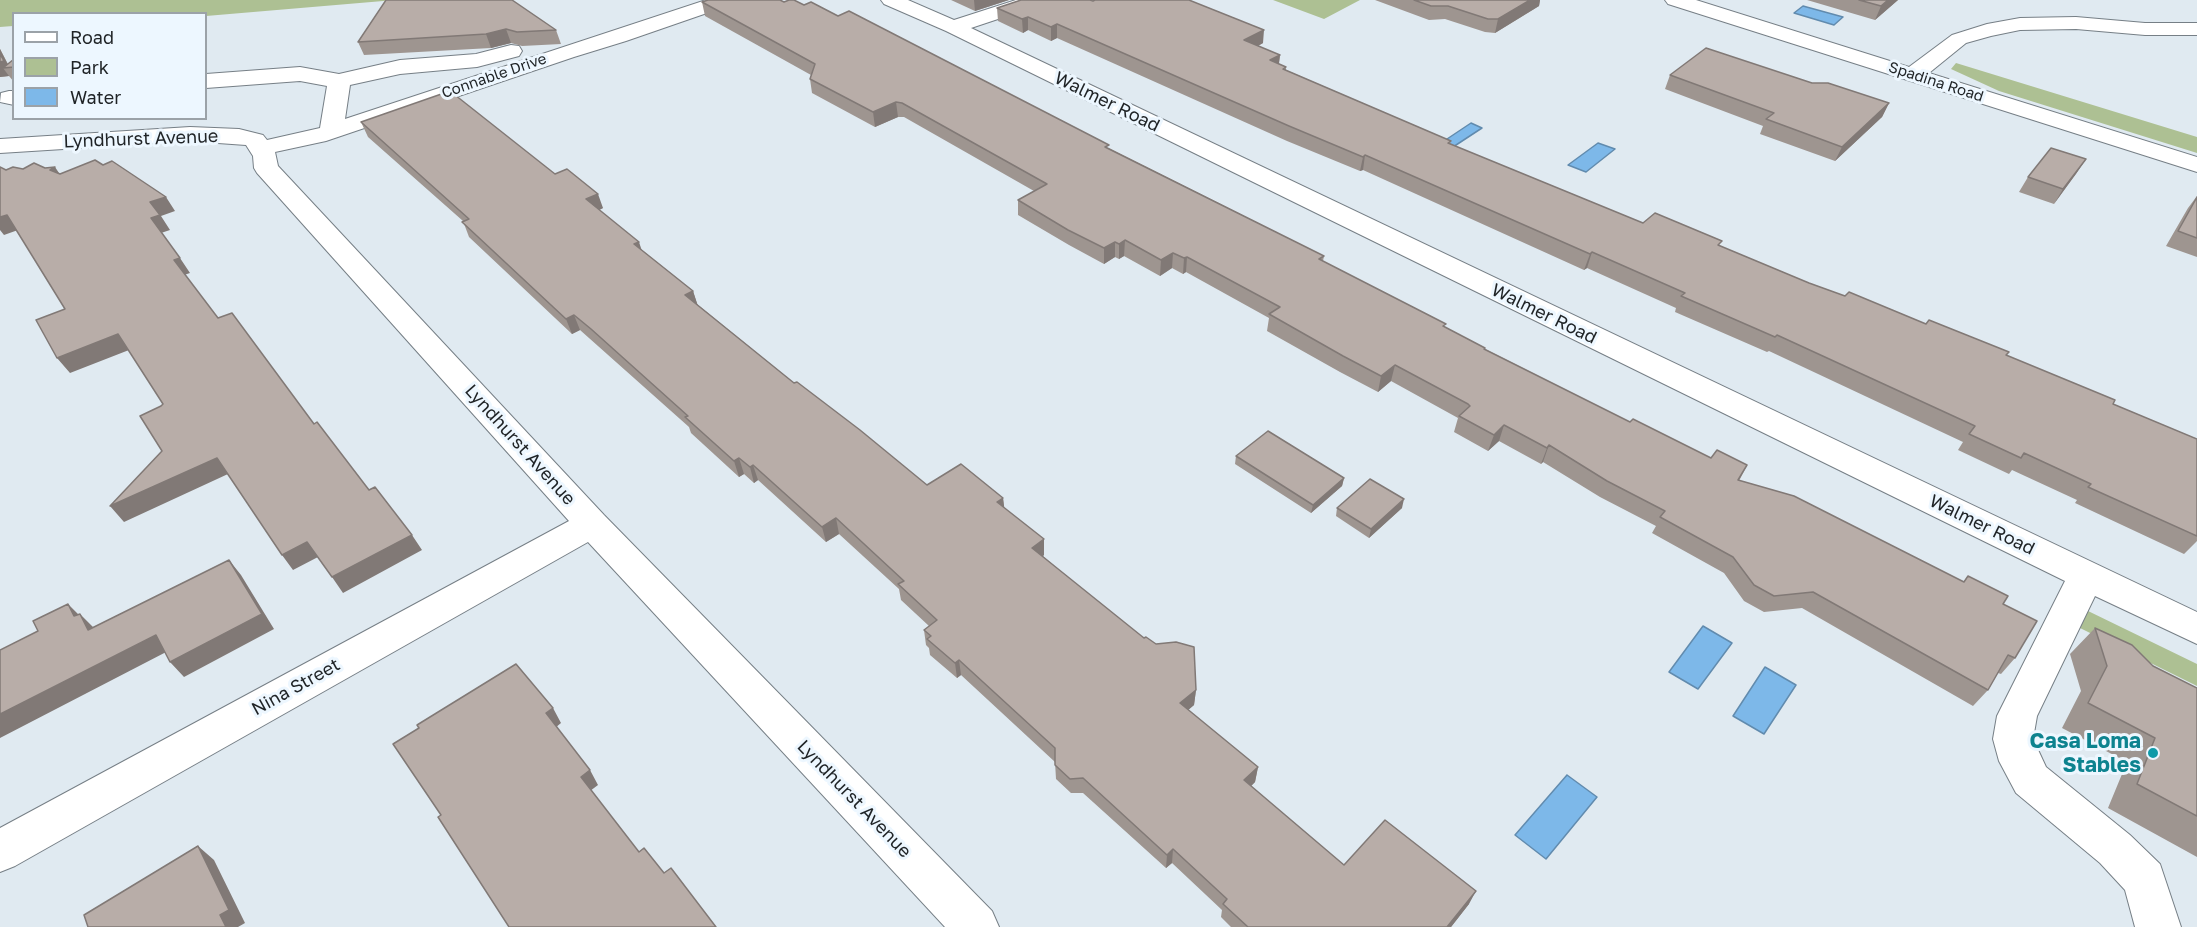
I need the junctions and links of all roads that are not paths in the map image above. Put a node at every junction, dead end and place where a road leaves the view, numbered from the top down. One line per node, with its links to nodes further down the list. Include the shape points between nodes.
1 (726, 0): 5 (street, Connable Drive)
2 (891, 0): 6 (street, Walmer Road)
3 (1036, 0): 6 (street)
4 (1675, 0): 10 (street, Spadina Road)
5 (665, 21): 12 (street, via 646,11 589,31 477,60 400,67); 14 (street, Connable Drive)
6 (952, 27): 20 (street, Walmer Road)
7 (2145, 29): 8 (street); 9 (street); 10 (street, via 2049,22 1987,30 1959,39)
8 (2197, 29)
9 (2197, 50)
10 (1913, 75): 18 (street, Spadina Road)
11 (207, 81): 12 (street, via 300,74)
12 (339, 81): 14 (street)
13 (87, 120): 15 (street)
14 (332, 131): 17 (street, Connable Drive)
15 (66, 142): 16 (street, Lyndhurst Avenue); 17 (street, Lyndhurst Avenue, via 190,134 239,136 255,140)
16 (0, 146)
17 (262, 148): 19 (street, Lyndhurst Avenue, via 266,168)
18 (2197, 165)
19 (592, 524): 22 (street, Nina Street); 23 (street, Lyndhurst Avenue)
20 (2086, 576): 21 (street, Walmer Road); 24 (street, via 2017,716 2013,739 2031,780 2115,849 2144,879)
21 (2197, 629)
22 (0, 851)
23 (976, 927)
24 (2158, 927)

